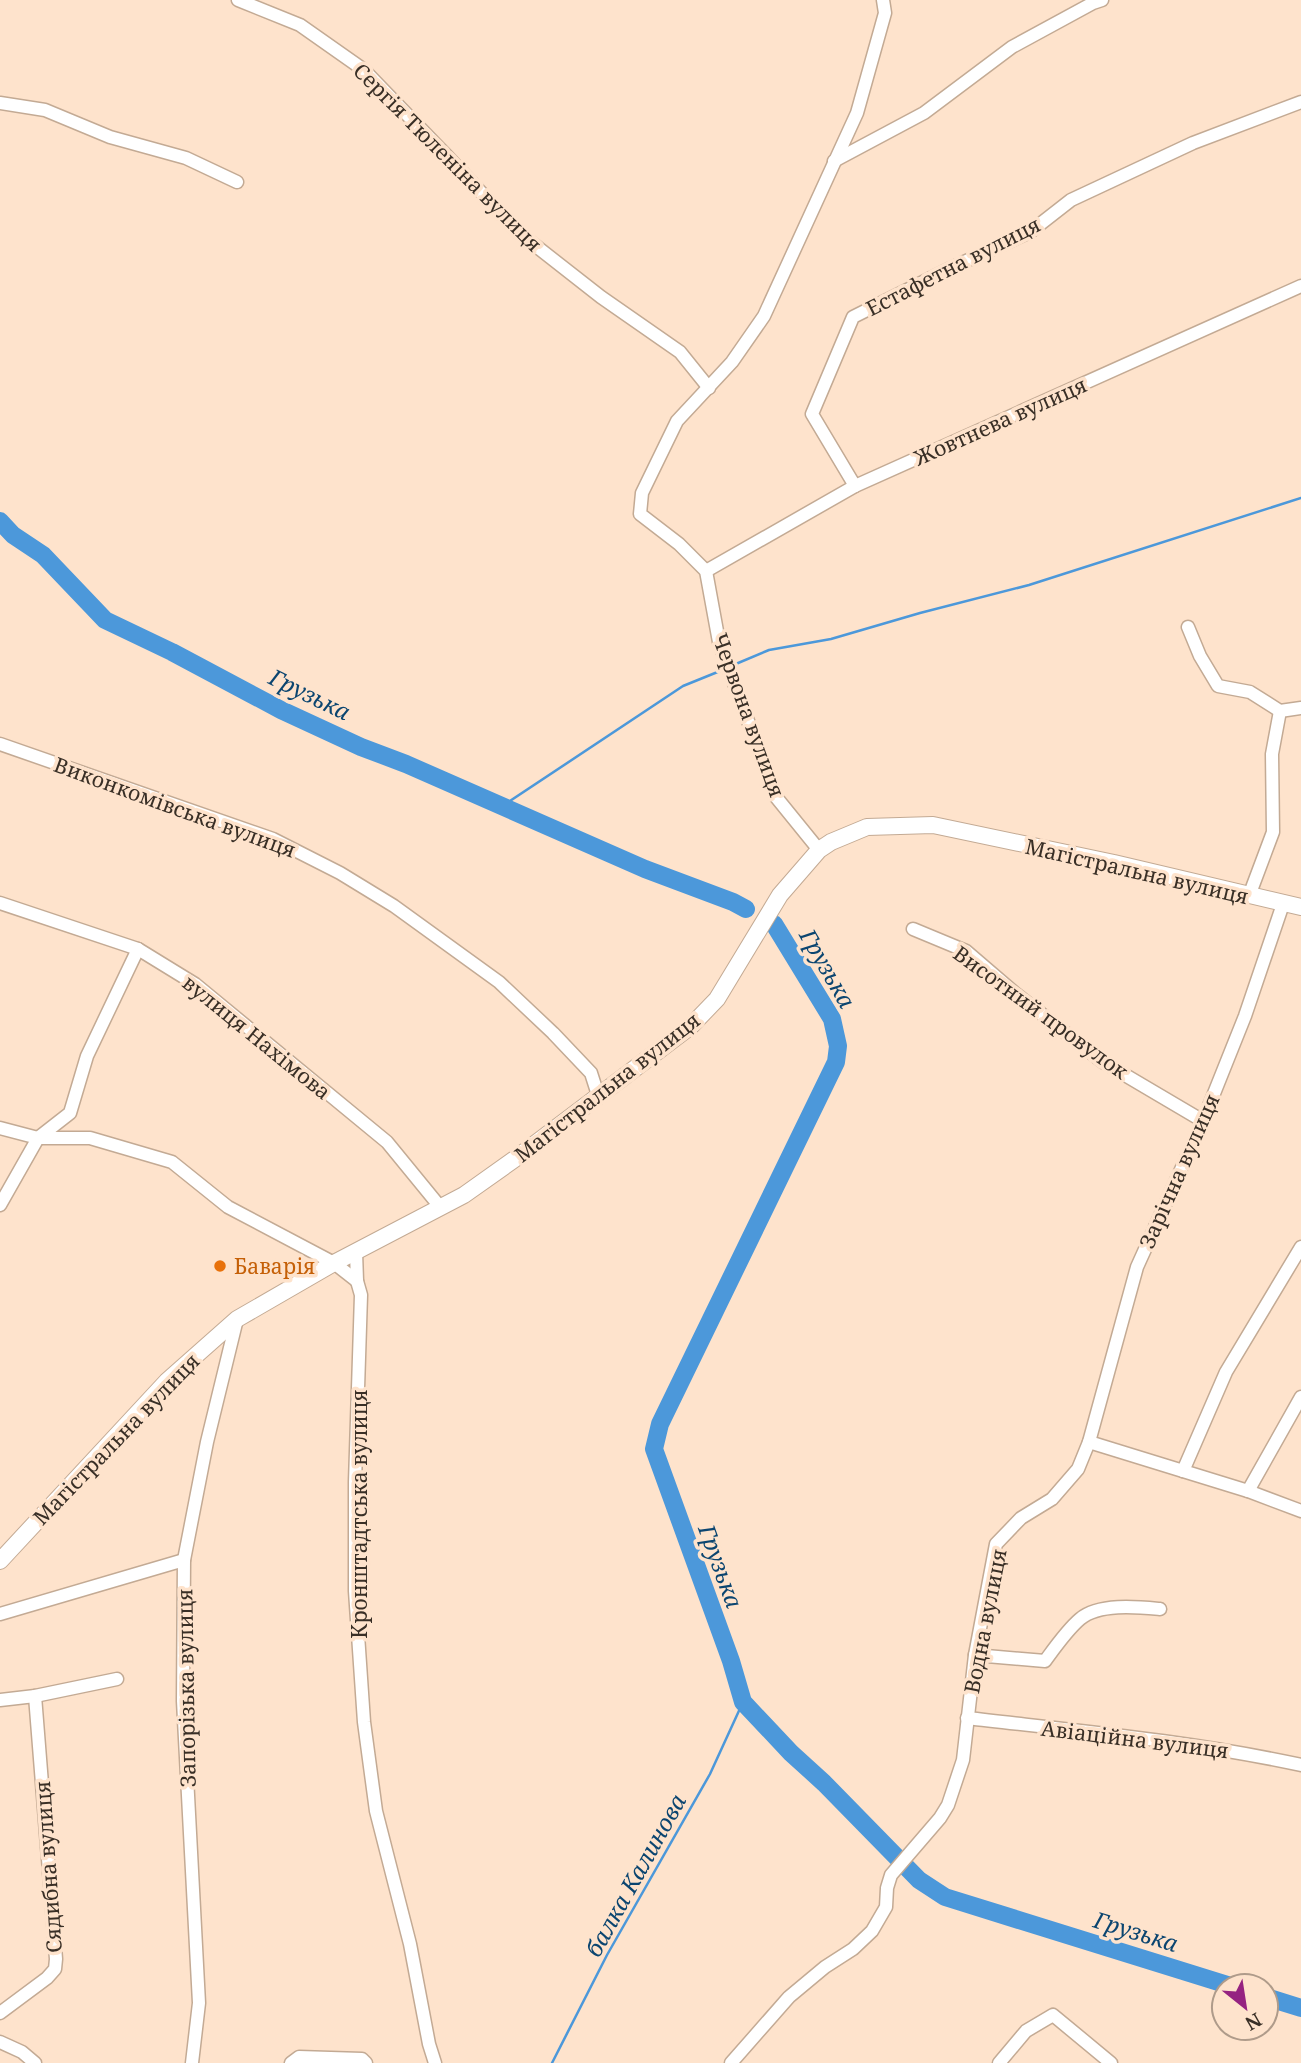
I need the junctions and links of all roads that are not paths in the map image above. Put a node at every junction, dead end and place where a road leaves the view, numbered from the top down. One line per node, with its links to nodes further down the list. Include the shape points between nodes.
1 (239, 0): 9 (street, Сергія Тюленіна вулиця, via 300,25 364,69 518,232 680,352)
2 (883, 0): 6 (street, via 885,13 857,113)
3 (1102, 0): 6 (street, via 1012,47 924,113)
4 (1301, 102): 10 (street, Естафетна вулиця, via 1193,143 1071,200 1030,232 853,317 812,414)
5 (0, 103): 7 (street, via 45,110 110,137 186,158)
6 (834, 161): 9 (street, via 764,316)
7 (237, 182)
8 (1301, 286): 10 (street, Жовтнева вулиця)
9 (709, 388): 11 (street, via 677,421 642,493 640,514)
10 (855, 486): 11 (street, Жовтнева вулиця)
11 (706, 571): 16 (street, Червона вулиця, via 719,642 776,797)
12 (1188, 627): 14 (street, via 1218,686 1250,692)
13 (1301, 708): 14 (street)
14 (1280, 711): 17 (street, via 1272,754 1273,832)
15 (0, 744): 23 (street, Виконкомівська вулиця, via 273,839 340,873 499,982 591,1073)
16 (819, 850): 17 (main road, Магістральна вулиця, via 867,827 933,825); 23 (main road, Магістральна вулиця, via 780,895 716,999 691,1026)
17 (1249, 896): 19 (main road, Магістральна вулиця)
18 (0, 903): 22 (street, вулиця Нахімова)
19 (1283, 904): 20 (main road, Магістральна вулиця); 24 (street, Зарічна вулиця)
20 (1301, 907)
21 (913, 929): 24 (street, Висотний провулок, via 966,951 1104,1062)
22 (138, 950): 26 (street, via 88,1056 70,1114); 28 (street, вулиця Нахімова, via 195,984 387,1142)
23 (598, 1095): 28 (main road, Магістральна вулиця)
24 (1203, 1121): 35 (street, Зарічна вулиця, via 1137,1266)
25 (0, 1128): 26 (street)
26 (38, 1138): 27 (street); 31 (street, via 90,1138 172,1162 228,1207)
27 (0, 1205)
28 (441, 1208): 30 (main road, Магістральна вулиця)
29 (1301, 1247): 36 (street, via 1226,1372)
30 (356, 1252): 31 (main road, Магістральна вулиця); 32 (street, Кронштадтська вулиця)
31 (334, 1263): 32 (street); 33 (main road, Магістральна вулиця)
32 (357, 1281): 55 (street, Кронштадтська вулиця, via 355,1591 364,1722 376,1811)
33 (237, 1319): 39 (main road, Магістральна вулиця, via 167,1381); 40 (street, Запорізька вулиця)
34 (1301, 1397): 37 (street)
35 (1089, 1442): 36 (street); 43 (street, Водна вулиця, via 1078,1469 1052,1499 1021,1518 996,1544)
36 (1183, 1471): 37 (street)
37 (1248, 1491): 38 (street)
38 (1301, 1511)
39 (2, 1556)
40 (184, 1560): 42 (street); 52 (street, Запорізька вулиця, via 183,1701 199,2003)
41 (1160, 1609): 43 (street, via 1131,1606 1082,1616 1045,1661)
42 (0, 1614)
43 (975, 1655): 47 (street, Водна вулиця)
44 (117, 1679): 45 (street)
45 (35, 1696): 46 (street); 49 (street, Сядибна вулиця, via 55,1969)
46 (0, 1700)
47 (967, 1718): 48 (street, Авіаційна вулиця, via 1127,1736); 56 (street, Водна вулиця, via 963,1760 948,1805 891,1875 886,1907 872,1931 789,1997)
48 (1301, 1765)
49 (0, 2013)
50 (0, 2042): 51 (street)
51 (35, 2063)
52 (192, 2063)
53 (291, 2063): 54 (street, via 299,2057 362,2059)
54 (366, 2063)
55 (435, 2063)
56 (731, 2063)
57 (999, 2063): 58 (street, via 1026,2031 1053,2015)
58 (1111, 2063)

